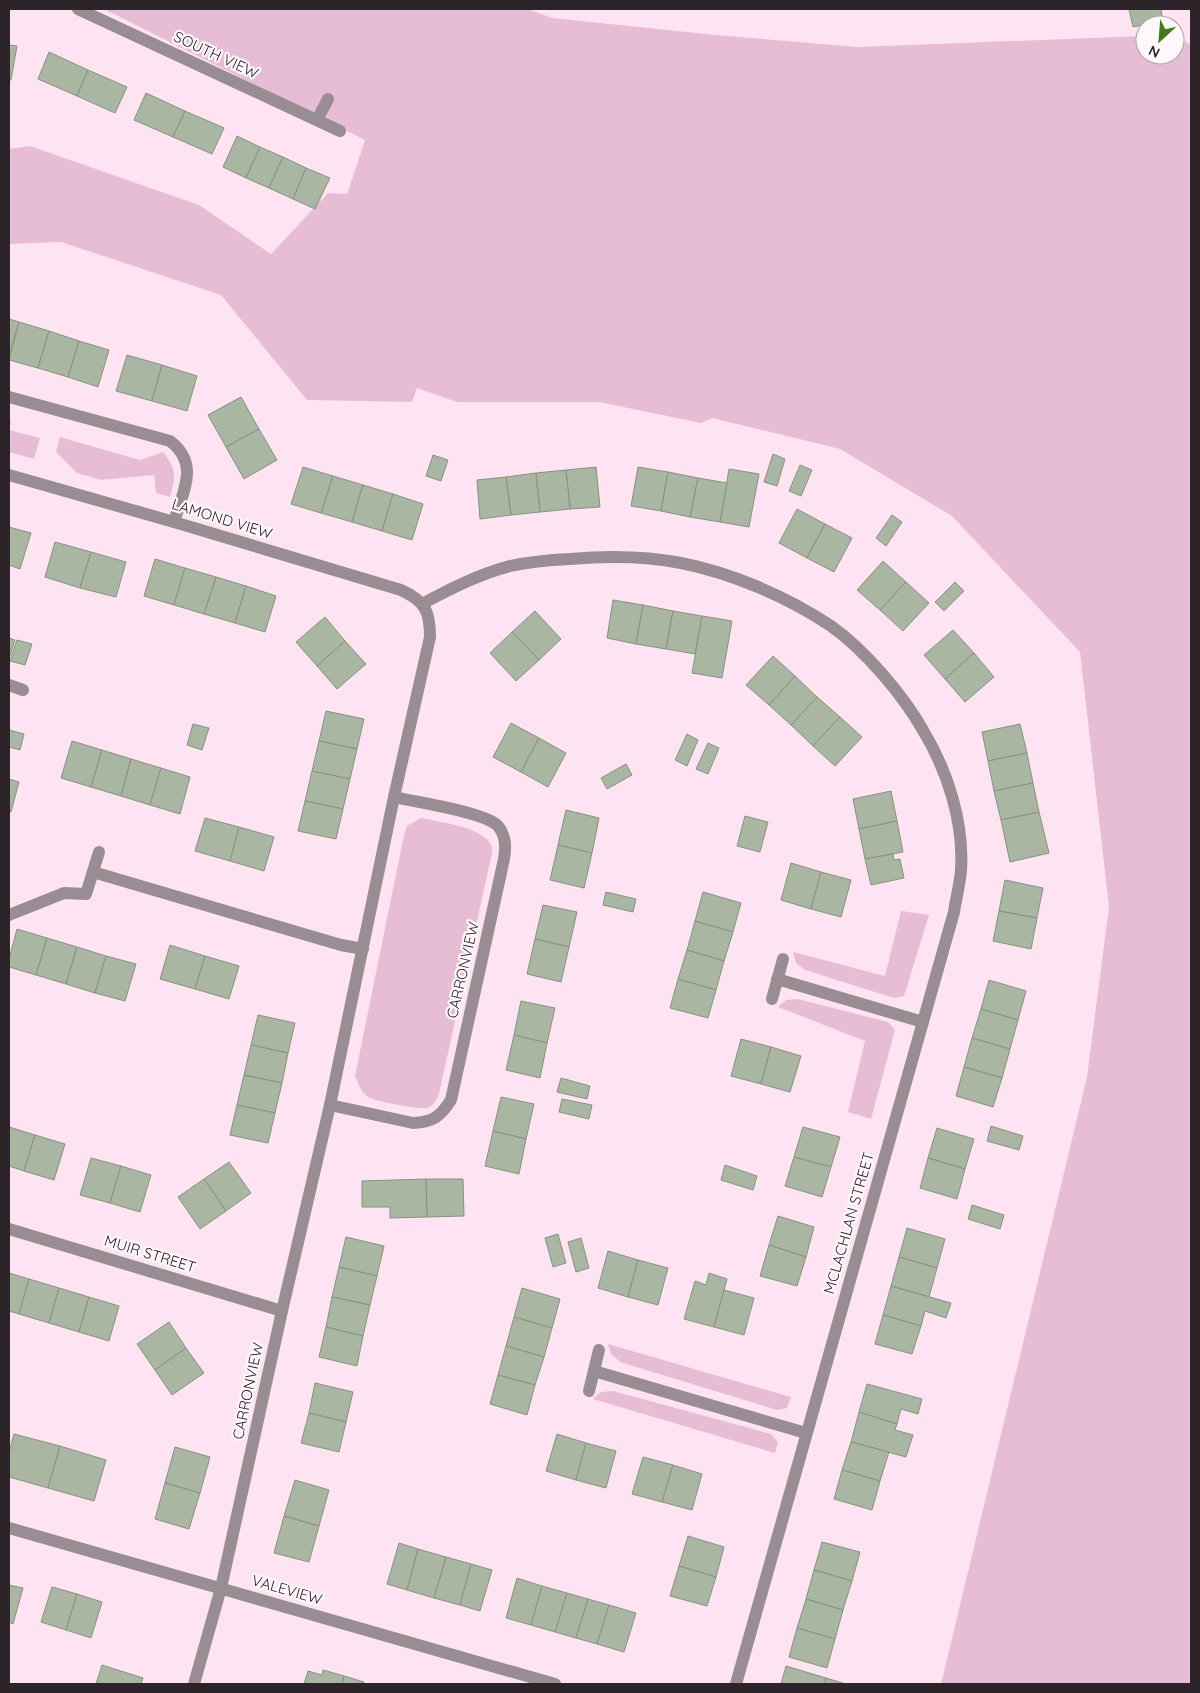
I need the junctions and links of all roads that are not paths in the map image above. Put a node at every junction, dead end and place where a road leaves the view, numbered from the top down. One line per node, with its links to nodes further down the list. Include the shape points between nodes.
1 (78, 9): 3 (street, SOUTH VIEW)
2 (328, 99): 3 (street)
3 (317, 120): 4 (street, SOUTH VIEW)
4 (340, 131)
5 (9, 397): 7 (street, via 170,441 186,458 189,470)
6 (9, 475): 7 (street, LAMOND VIEW)
7 (174, 522): 8 (street, LAMOND VIEW, via 401,590)
8 (422, 604): 11 (street, CARRONVIEW, via 430,619 430,637); 19 (street, MCLACHLAN STREET, via 481,575 511,566 597,557 646,559 681,563 755,586 798,606 832,627 870,661 916,716 937,752 950,791 959,830 961,870 954,912)
9 (9, 685): 10 (street)
10 (23, 690)
11 (394, 797): 15 (street, CARRONVIEW); 20 (street, CARRONVIEW, via 483,817 496,824 506,845 504,859 451,1100 444,1111 435,1119 413,1123)
12 (99, 852): 13 (street)
13 (93, 872): 14 (street, via 86,894 64,893); 15 (street)
14 (9, 915)
15 (363, 949): 20 (street, CARRONVIEW)
16 (783, 959): 17 (street)
17 (777, 979): 18 (street); 19 (street)
18 (772, 999)
19 (924, 1022): 26 (street, MCLACHLAN STREET)
20 (330, 1105): 22 (street, CARRONVIEW)
21 (9, 1228): 22 (street, MUIR STREET)
22 (282, 1311): 28 (street, CARRONVIEW)
23 (599, 1350): 24 (street)
24 (594, 1371): 25 (street); 26 (street)
25 (589, 1391)
26 (806, 1433): 31 (street, MCLACHLAN STREET)
27 (9, 1528): 28 (street, VALEVIEW)
28 (221, 1588): 29 (street, CARRONVIEW); 30 (street, VALEVIEW)
29 (194, 1684)
30 (555, 1684)
31 (736, 1684)

